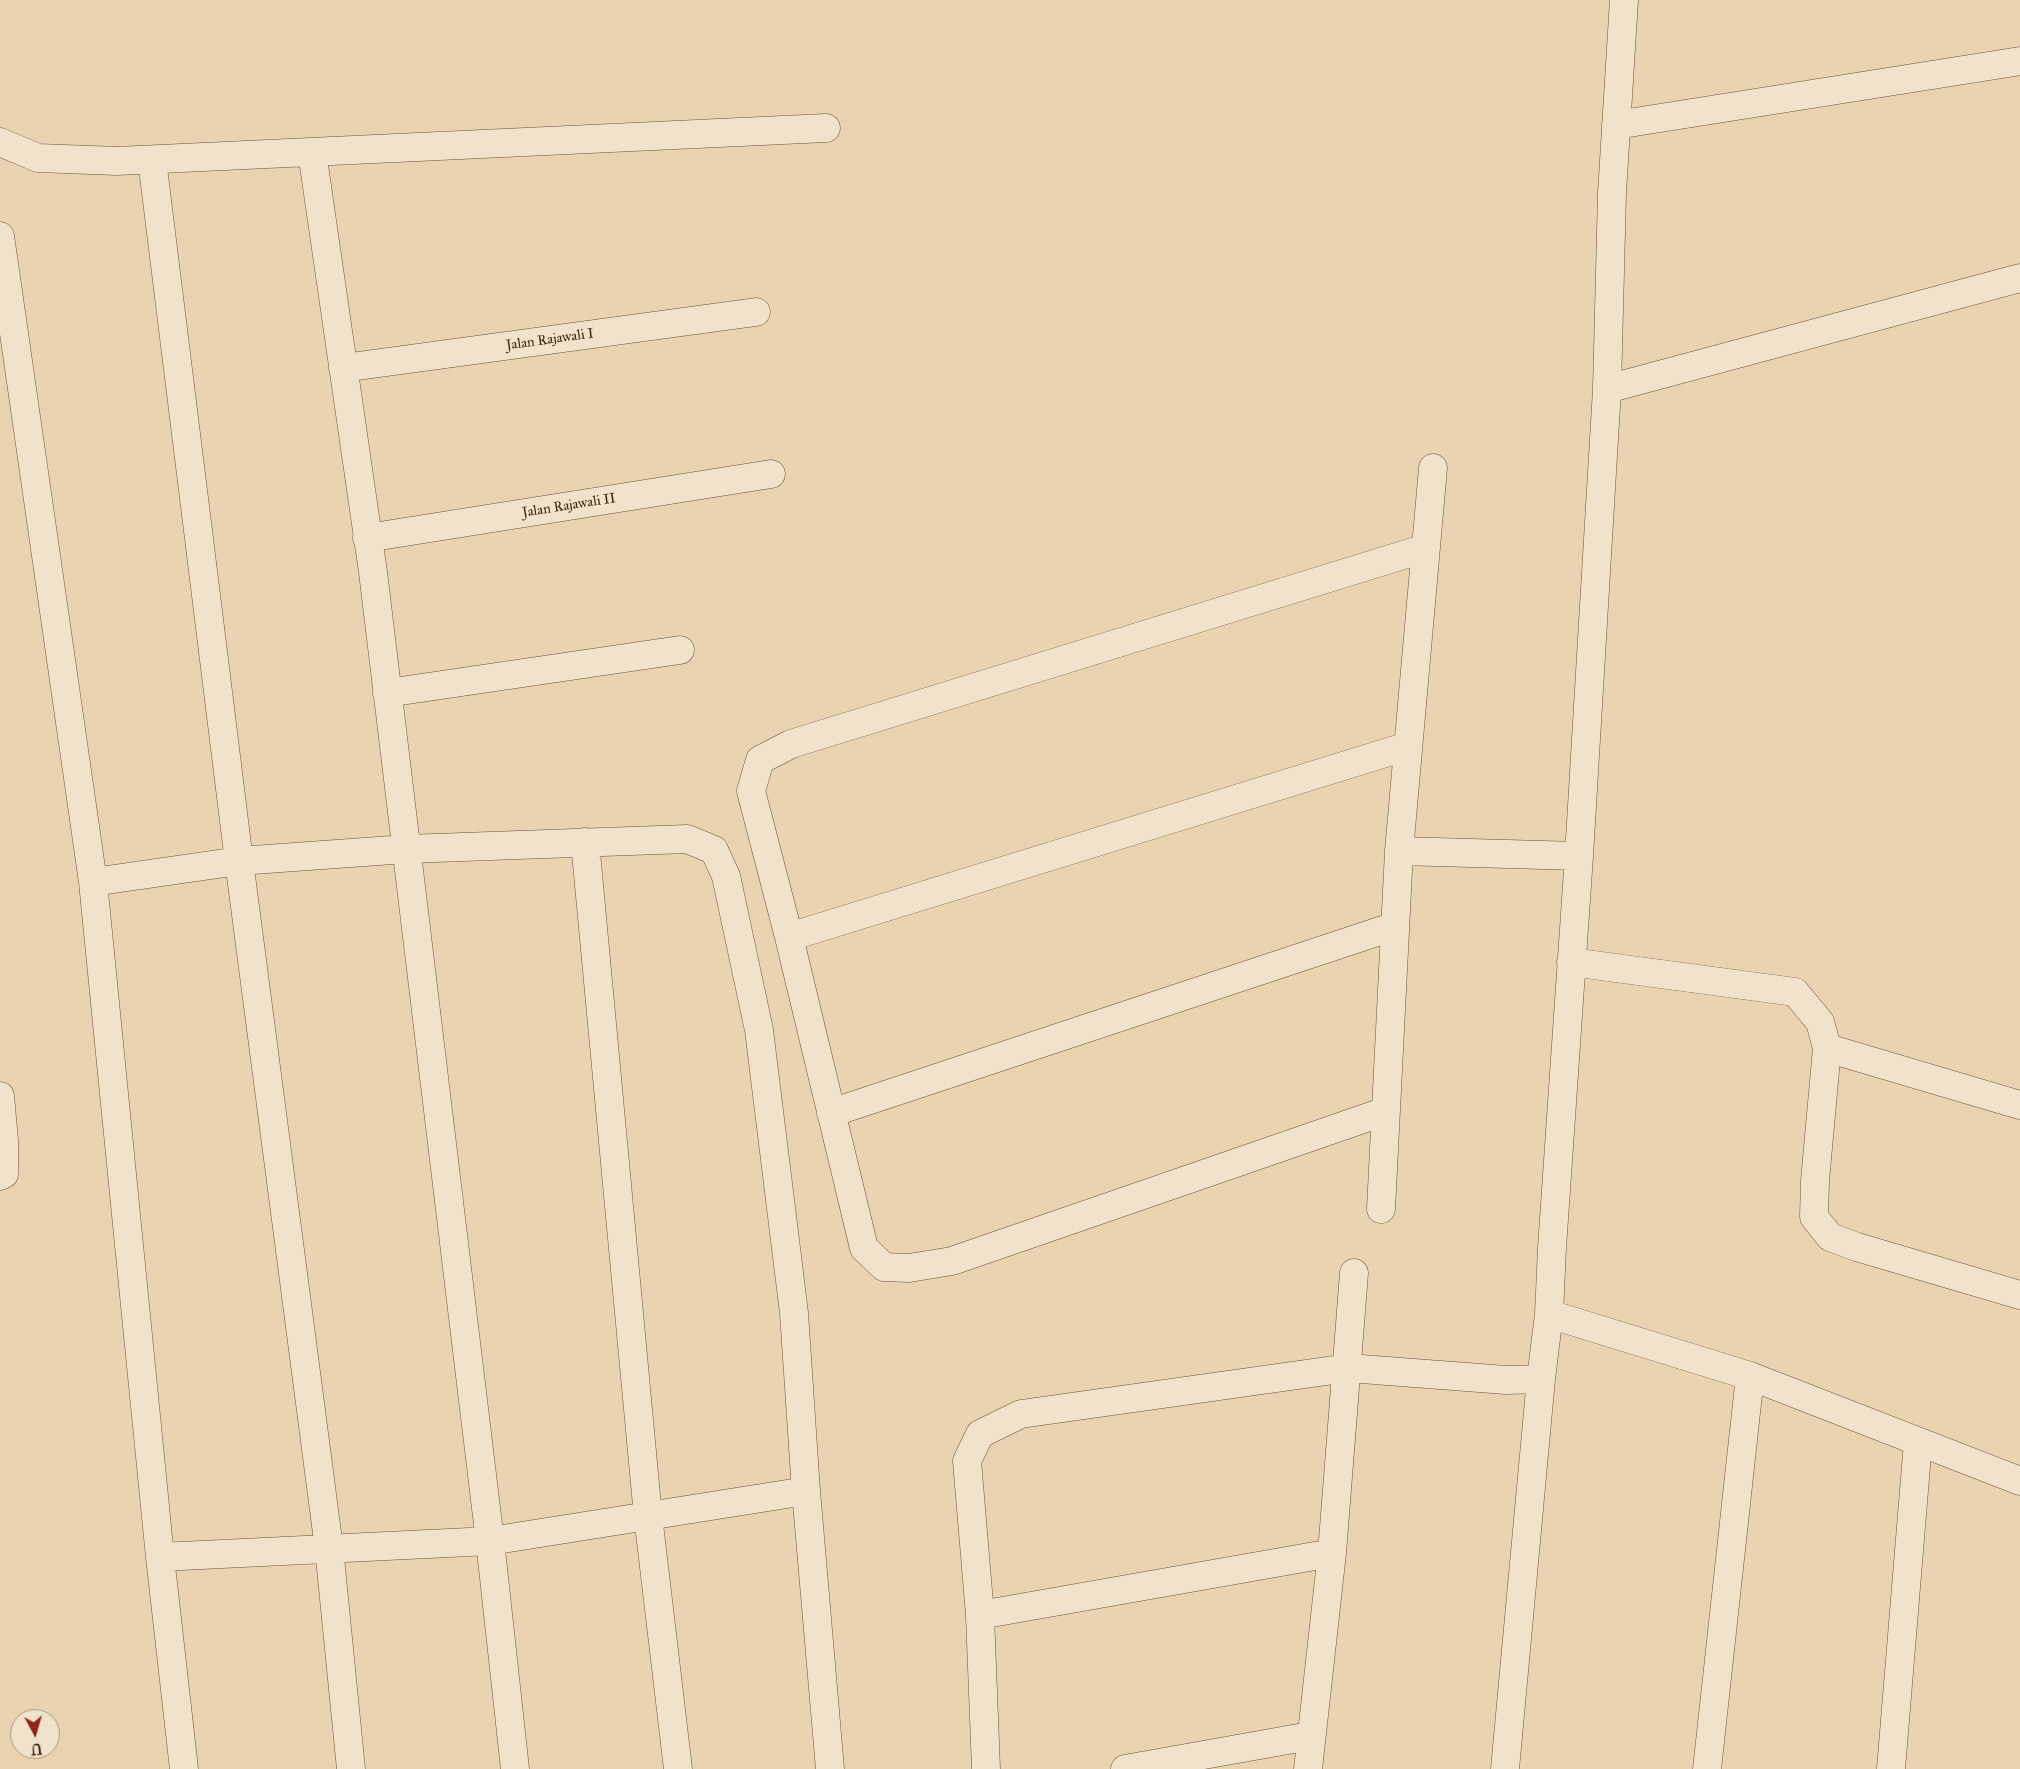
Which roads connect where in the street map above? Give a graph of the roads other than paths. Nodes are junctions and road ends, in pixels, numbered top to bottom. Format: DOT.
graph roads {
  1 [pos="1624,0"];
  2 [pos="2020,61"];
  3 [pos="1616,125"];
  4 [pos="826,128"];
  5 [pos="0,142"];
  6 [pos="312,152"];
  7 [pos="152,160"];
  8 [pos="0,236"];
  9 [pos="2020,278"];
  10 [pos="756,312"];
  11 [pos="344,368"];
  12 [pos="1607,389"];
  13 [pos="1433,468"];
  14 [pos="771,474"];
  15 [pos="368,538"];
  16 [pos="1426,548"];
  17 [pos="680,650"];
  18 [pos="387,693"];
  19 [pos="1408,746"];
  20 [pos="585,842"];
  21 [pos="406,849"];
  22 [pos="1399,851"];
  23 [pos="1579,856"];
  24 [pos="239,861"];
  25 [pos="93,882"];
  26 [pos="1395,926"];
  27 [pos="789,937"];
  28 [pos="1571,962"];
  29 [pos="1827,1048"];
  30 [pos="0,1096"];
  31 [pos="2020,1105"];
  32 [pos="1386,1111"];
  33 [pos="832,1113"];
  34 [pos="0,1176"];
  35 [pos="1381,1209"];
  36 [pos="1354,1273"];
  37 [pos="2020,1295"];
  38 [pos="1549,1314"];
  39 [pos="1348,1368"];
  40 [pos="1750,1376"];
  41 [pos="1541,1379"];
  42 [pos="1918,1442"];
  43 [pos="2020,1481"];
  44 [pos="806,1491"];
  45 [pos="648,1516"];
  46 [pos="490,1541"];
  47 [pos="329,1548"];
  48 [pos="1332,1553"];
  49 [pos="160,1557"];
  50 [pos="980,1615"];
  51 [pos="1310,1736"];
  52 [pos="184,1769"];
  53 [pos="351,1769"];
  54 [pos="515,1769"];
  55 [pos="678,1769"];
  56 [pos="830,1769"];
  57 [pos="986,1769"];
  58 [pos="1124,1769"];
  59 [pos="1308,1769"];
  60 [pos="1505,1769"];
  61 [pos="1707,1769"];
  62 [pos="1891,1769"];
  1 -- 3 [label="street"];
  2 -- 3 [label="street"];
  3 -- 12 [label="street"];
  4 -- 6 [label="street"];
  5 -- 7 [label="street"];
  6 -- 7 [label="street"];
  6 -- 11 [label="street"];
  7 -- 24 [label="street"];
  8 -- 25 [label="street"];
  9 -- 12 [label="street"];
  10 -- 11 [label="street, Jalan Rajawali I"];
  11 -- 15 [label="street"];
  12 -- 23 [label="street"];
  13 -- 16 [label="street"];
  14 -- 15 [label="street, Jalan Rajawali II"];
  15 -- 18 [label="street"];
  16 -- 19 [label="street"];
  16 -- 27 [label="street"];
  17 -- 18 [label="street"];
  18 -- 21 [label="street"];
  19 -- 22 [label="street"];
  19 -- 27 [label="street"];
  20 -- 21 [label="street"];
  20 -- 44 [label="street"];
  20 -- 45 [label="street"];
  21 -- 24 [label="street"];
  21 -- 46 [label="street"];
  22 -- 23 [label="street"];
  22 -- 26 [label="street"];
  23 -- 28 [label="street"];
  24 -- 25 [label="street"];
  24 -- 47 [label="street"];
  25 -- 49 [label="street"];
  26 -- 32 [label="street"];
  26 -- 33 [label="street"];
  27 -- 33 [label="street"];
  28 -- 29 [label="street"];
  28 -- 38 [label="street"];
  29 -- 31 [label="street"];
  29 -- 37 [label="street"];
  30 -- 34 [label="street"];
  32 -- 33 [label="street"];
  32 -- 35 [label="street"];
  36 -- 39 [label="street"];
  38 -- 40 [label="street"];
  38 -- 41 [label="street"];
  39 -- 41 [label="street"];
  39 -- 48 [label="street"];
  39 -- 50 [label="street"];
  40 -- 42 [label="street"];
  40 -- 61 [label="street"];
  41 -- 60 [label="street"];
  42 -- 43 [label="street"];
  42 -- 62 [label="street"];
  44 -- 45 [label="street"];
  44 -- 56 [label="street"];
  45 -- 46 [label="street"];
  45 -- 55 [label="street"];
  46 -- 47 [label="street"];
  46 -- 54 [label="street"];
  47 -- 49 [label="street"];
  47 -- 53 [label="street"];
  48 -- 50 [label="street"];
  48 -- 51 [label="street"];
  49 -- 52 [label="street"];
  50 -- 57 [label="street"];
  51 -- 58 [label="street"];
  51 -- 59 [label="street"];
}
